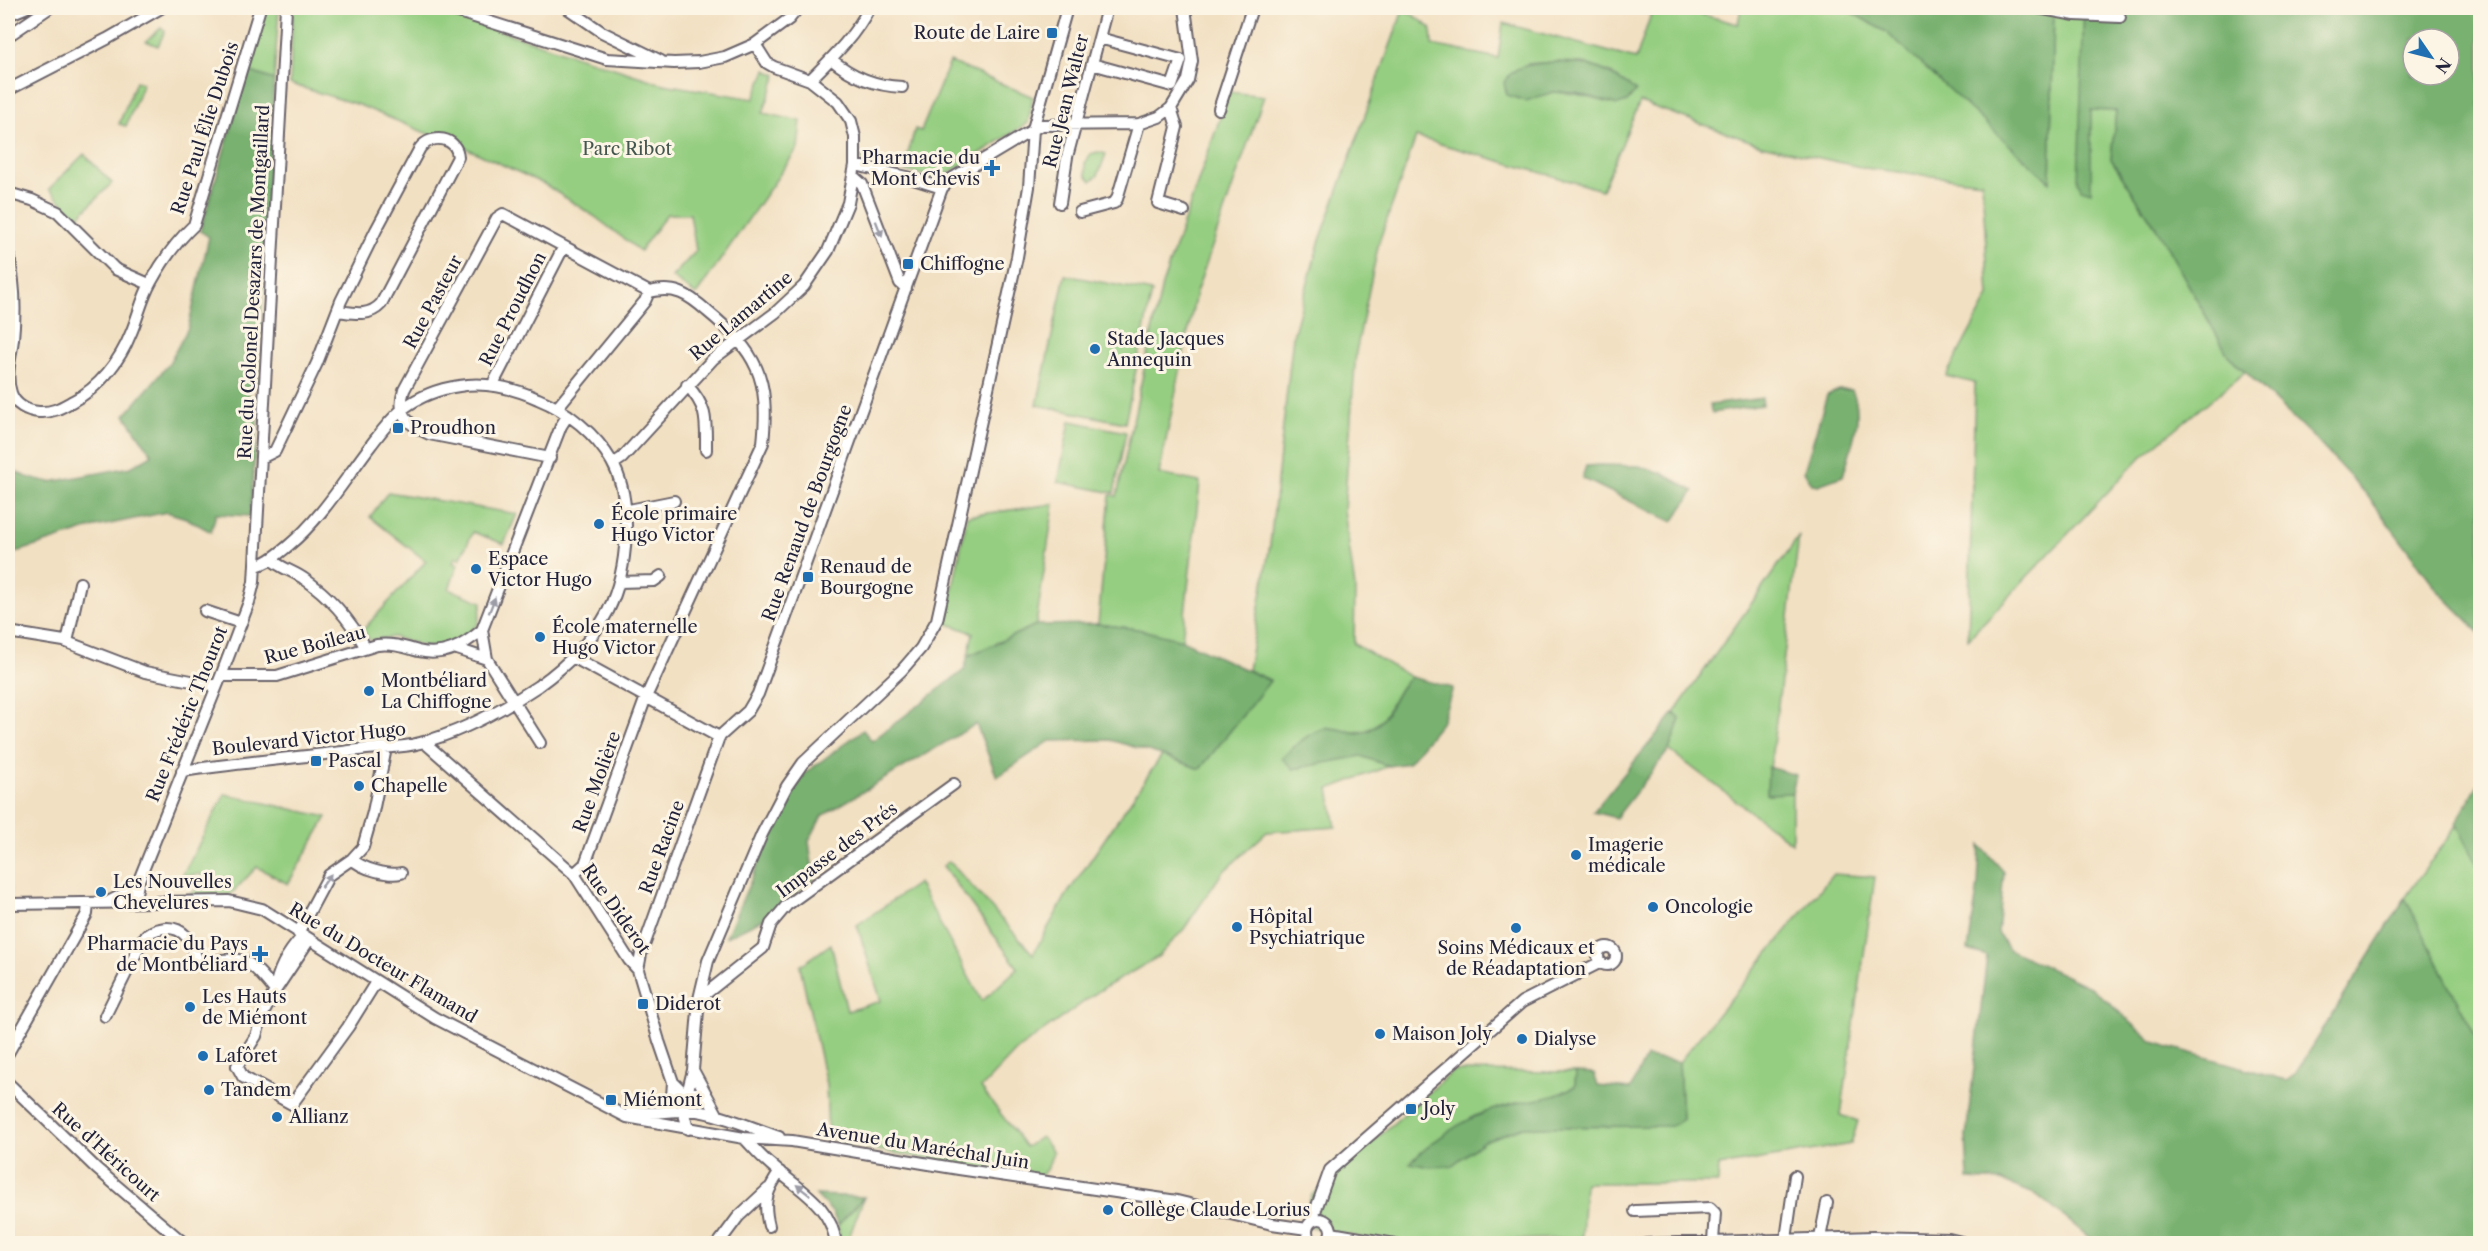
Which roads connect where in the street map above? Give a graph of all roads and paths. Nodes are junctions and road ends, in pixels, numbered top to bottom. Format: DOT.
graph roads {
  1 [pos="25,8"];
  2 [pos="49,8"];
  3 [pos="161,8"];
  4 [pos="260,8"];
  5 [pos="285,8"];
  6 [pos="446,8"];
  7 [pos="567,8"];
  8 [pos="798,8"];
  9 [pos="869,8"];
  10 [pos="1067,8"];
  11 [pos="1107,8"];
  12 [pos="1185,8"];
  13 [pos="1252,8"];
  14 [pos="2038,8"];
  15 [pos="8,15"];
  16 [pos="2120,17"];
  17 [pos="8,36"];
  18 [pos="1099,38"];
  19 [pos="754,44"];
  20 [pos="831,59"];
  21 [pos="662,61"];
  22 [pos="1092,64"];
  23 [pos="810,80"];
  24 [pos="902,87"];
  25 [pos="8,90"];
  26 [pos="1171,108"];
  27 [pos="1219,109"];
  28 [pos="1075,124"];
  29 [pos="1139,124"];
  30 [pos="1033,129"];
  31 [pos="855,165"];
  32 [pos="854,177"];
  33 [pos="942,188"];
  34 [pos="8,193"];
  35 [pos="1060,203"];
  36 [pos="1184,211"];
  37 [pos="1080,212"];
  38 [pos="563,248"];
  39 [pos="8,253"];
  40 [pos="149,284"];
  41 [pos="906,288"];
  42 [pos="649,292"];
  43 [pos="338,311"];
  44 [pos="740,340"];
  45 [pos="493,384"];
  46 [pos="687,385"];
  47 [pos="557,408"];
  48 [pos="401,411"];
  49 [pos="568,415"];
  50 [pos="706,450"];
  51 [pos="261,458"];
  52 [pos="550,458"];
  53 [pos="613,464"];
  54 [pos="674,501"];
  55 [pos="624,511"];
  56 [pos="271,559"];
  57 [pos="256,562"];
  58 [pos="661,576"];
  59 [pos="619,582"];
  60 [pos="80,583"];
  61 [pos="205,611"];
  62 [pos="241,623"];
  63 [pos="482,630"];
  64 [pos="8,632"];
  65 [pos="67,642"];
  66 [pos="366,648"];
  67 [pos="457,649"];
  68 [pos="573,657"];
  69 [pos="487,659"];
  70 [pos="219,681"];
  71 [pos="646,697"];
  72 [pos="514,701"];
  73 [pos="719,737"];
  74 [pos="424,742"];
  75 [pos="540,743"];
  76 [pos="386,747"];
  77 [pos="182,771"];
  78 [pos="954,784"];
  79 [pos="352,859"];
  80 [pos="401,873"];
  81 [pos="574,874"];
  82 [pos="139,880"];
  83 [pos="157,901"];
  84 [pos="134,902"];
  85 [pos="8,904"];
  86 [pos="88,904"];
  87 [pos="105,904"];
  88 [pos="303,936"];
  89 [pos="1601,962"];
  90 [pos="638,969"];
  91 [pos="376,982"];
  92 [pos="275,991"];
  93 [pos="699,999"];
  94 [pos="105,1016"];
  95 [pos="8,1053"];
  96 [pos="693,1070"];
  97 [pos="674,1082"];
  98 [pos="8,1083"];
  99 [pos="687,1091"];
  100 [pos="706,1095"];
  101 [pos="601,1105"];
  102 [pos="683,1110"];
  103 [pos="671,1111"];
  104 [pos="717,1116"];
  105 [pos="688,1129"];
  106 [pos="705,1131"];
  107 [pos="758,1135"];
  108 [pos="744,1138"];
  109 [pos="769,1164"];
  110 [pos="780,1172"];
  111 [pos="1795,1176"];
  112 [pos="768,1189"];
  113 [pos="1320,1197"];
  114 [pos="1827,1203"];
  115 [pos="1635,1211"];
  116 [pos="1310,1225"];
  117 [pos="769,1226"];
  118 [pos="1331,1229"];
  119 [pos="1786,1239"];
  120 [pos="1812,1240"];
  121 [pos="1900,1240"];
  122 [pos="1713,1242"];
  123 [pos="1773,1242"];
  124 [pos="185,1244"];
  125 [pos="718,1244"];
  126 [pos="836,1244"];
  127 [pos="1395,1244"];
  128 [pos="1646,1244"];
  129 [pos="1970,1244"];
  1 -- 15 [label="street"];
  2 -- 17 [label="street"];
  3 -- 25 [label="street"];
  4 -- 40 [label="street, Rue Paul Élie Dubois"];
  5 -- 51 [label="street, Rue du Colonel Desazars de Montgaillard"];
  6 -- 21 [label="street"];
  7 -- 21 [label="street"];
  8 -- 19 [label="street"];
  9 -- 20 [label="street"];
  10 -- 30 [label="street"];
  11 -- 18 [label="street, Rue Jean Walter"];
  12 -- 26 [label="street"];
  13 -- 27 [label="street"];
  14 -- 16 [label="street"];
  18 -- 22 [label="street, Rue Jean Walter"];
  18 -- 22 [label="street"];
  19 -- 21 [label="street"];
  19 -- 23 [label="street, Rue Lamartine"];
  20 -- 23 [label="street"];
  20 -- 24 [label="street"];
  22 -- 28 [label="street, Rue Jean Walter"];
  23 -- 31 [label="street, Rue Lamartine"];
  26 -- 29 [label="street"];
  26 -- 36 [label="street"];
  28 -- 29 [label="street"];
  28 -- 30 [label="street"];
  28 -- 35 [label="street, Rue Jean Walter"];
  29 -- 37 [label="street"];
  30 -- 33 [label="street"];
  30 -- 93 [label="street"];
  31 -- 32 [label="street, Rue Lamartine"];
  31 -- 33 [label="street"];
  32 -- 41 [label="street, one-way"];
  32 -- 44 [label="street, Rue Lamartine"];
  33 -- 41 [label="street, Rue Renaud de Bourgogne"];
  34 -- 40 [label="street"];
  38 -- 42 [label="street"];
  38 -- 45 [label="street, Rue Proudhon"];
  38 -- 48 [label="street, Rue Pasteur"];
  39 -- 40 [label="street, Rue Paul Élie Dubois"];
  41 -- 73 [label="street, Rue Renaud de Bourgogne"];
  42 -- 44 [label="street, Rue Molière"];
  42 -- 47 [label="street"];
  43 -- 43 [label="street"];
  43 -- 51 [label="street"];
  44 -- 46 [label="street, Rue Lamartine"];
  44 -- 71 [label="street, Rue Molière"];
  45 -- 47 [label="street, Boulevard Victor Hugo"];
  45 -- 48 [label="street, Boulevard Victor Hugo"];
  46 -- 50 [label="street, Rue Lamartine"];
  46 -- 53 [label="street, Rue Lamartine"];
  47 -- 49 [label="street, Boulevard Victor Hugo"];
  48 -- 52 [label="street"];
  48 -- 56 [label="street, Boulevard Victor Hugo"];
  49 -- 52 [label="street"];
  49 -- 53 [label="street, Boulevard Victor Hugo"];
  51 -- 57 [label="street, Rue du Colonel Desazars de Montgaillard"];
  63 -- 52 [label="street, one-way"];
  53 -- 55 [label="street, Boulevard Victor Hugo"];
  54 -- 55 [label="street"];
  55 -- 59 [label="street, Boulevard Victor Hugo"];
  56 -- 57 [label="street, Boulevard Victor Hugo"];
  56 -- 66 [label="street"];
  57 -- 62 [label="street, Rue Frédéric Thourot"];
  58 -- 59 [label="street"];
  59 -- 68 [label="street, Boulevard Victor Hugo"];
  60 -- 65 [label="street"];
  61 -- 62 [label="street"];
  62 -- 70 [label="street, Rue Frédéric Thourot"];
  63 -- 67 [label="street"];
  63 -- 69 [label="street"];
  64 -- 65 [label="street, Rue Boileau"];
  65 -- 70 [label="street, Rue Boileau"];
  66 -- 67 [label="street, Rue Boileau"];
  66 -- 70 [label="street, Rue Boileau"];
  67 -- 69 [label="street"];
  68 -- 71 [label="street"];
  68 -- 72 [label="street, Boulevard Victor Hugo"];
  69 -- 72 [label="street"];
  70 -- 77 [label="street, Rue Frédéric Thourot"];
  71 -- 73 [label="street"];
  71 -- 81 [label="street, Rue Molière"];
  72 -- 74 [label="street, Boulevard Victor Hugo"];
  72 -- 75 [label="street"];
  73 -- 90 [label="street, Rue Racine"];
  74 -- 76 [label="street, Boulevard Victor Hugo"];
  74 -- 81 [label="street, Rue Diderot"];
  76 -- 77 [label="street, Boulevard Victor Hugo"];
  76 -- 79 [label="street"];
  77 -- 82 [label="street, Rue Frédéric Thourot"];
  78 -- 93 [label="street, Impasse des Prés"];
  79 -- 80 [label="street"];
  88 -- 79 [label="street, one-way"];
  81 -- 90 [label="street, Rue Diderot"];
  82 -- 83 [label="street"];
  82 -- 84 [label="street, Rue Frédéric Thourot"];
  82 -- 87 [label="street"];
  83 -- 84 [label="street, Rue du Docteur Flamand"];
  83 -- 88 [label="street, Rue du Docteur Flamand"];
  84 -- 87 [label="street, Rue du Docteur Flamand"];
  85 -- 86 [label="street, Rue du Docteur Flamand"];
  86 -- 87 [label="street, Rue du Docteur Flamand"];
  86 -- 95 [label="street"];
  88 -- 91 [label="street, Rue du Docteur Flamand"];
  88 -- 92 [label="street"];
  89 -- 113 [label="street"];
  90 -- 97 [label="street, Rue Diderot"];
  91 -- 92 [label="street"];
  91 -- 101 [label="street, Rue du Docteur Flamand"];
  92 -- 94 [label="street"];
  93 -- 96 [label="street"];
  96 -- 99 [label="street"];
  96 -- 100 [label="street"];
  97 -- 99 [label="street"];
  97 -- 103 [label="street, Rue Diderot"];
  98 -- 124 [label="street, Rue d'Héricourt"];
  99 -- 100 [label="street"];
  99 -- 102 [label="street"];
  100 -- 104 [label="street"];
  101 -- 103 [label="street, Avenue du Maréchal Juin"];
  101 -- 105 [label="street, Avenue du Maréchal Juin"];
  102 -- 103 [label="street, Avenue du Maréchal Juin"];
  102 -- 104 [label="street, Avenue du Maréchal Juin"];
  102 -- 105 [label="street"];
  104 -- 106 [label="street"];
  104 -- 107 [label="street, Avenue du Maréchal Juin"];
  105 -- 106 [label="street, Avenue du Maréchal Juin"];
  106 -- 108 [label="street, Avenue du Maréchal Juin"];
  107 -- 108 [label="street, Avenue du Maréchal Juin"];
  107 -- 109 [label="street"];
  107 -- 116 [label="street, Avenue du Maréchal Juin"];
  108 -- 109 [label="street"];
  109 -- 110 [label="street"];
  110 -- 112 [label="street"];
  126 -- 110 [label="street, one-way"];
  111 -- 119 [label="street"];
  112 -- 117 [label="street"];
  112 -- 125 [label="street"];
  113 -- 116 [label="street"];
  113 -- 118 [label="street"];
  114 -- 120 [label="street"];
  115 -- 122 [label="street"];
  116 -- 118 [label="street"];
  116 -- 118 [label="street"];
  118 -- 127 [label="street"];
  119 -- 120 [label="street"];
  119 -- 123 [label="street"];
  120 -- 121 [label="street"];
  121 -- 129 [label="street"];
  122 -- 123 [label="street"];
  122 -- 128 [label="street"];
}
